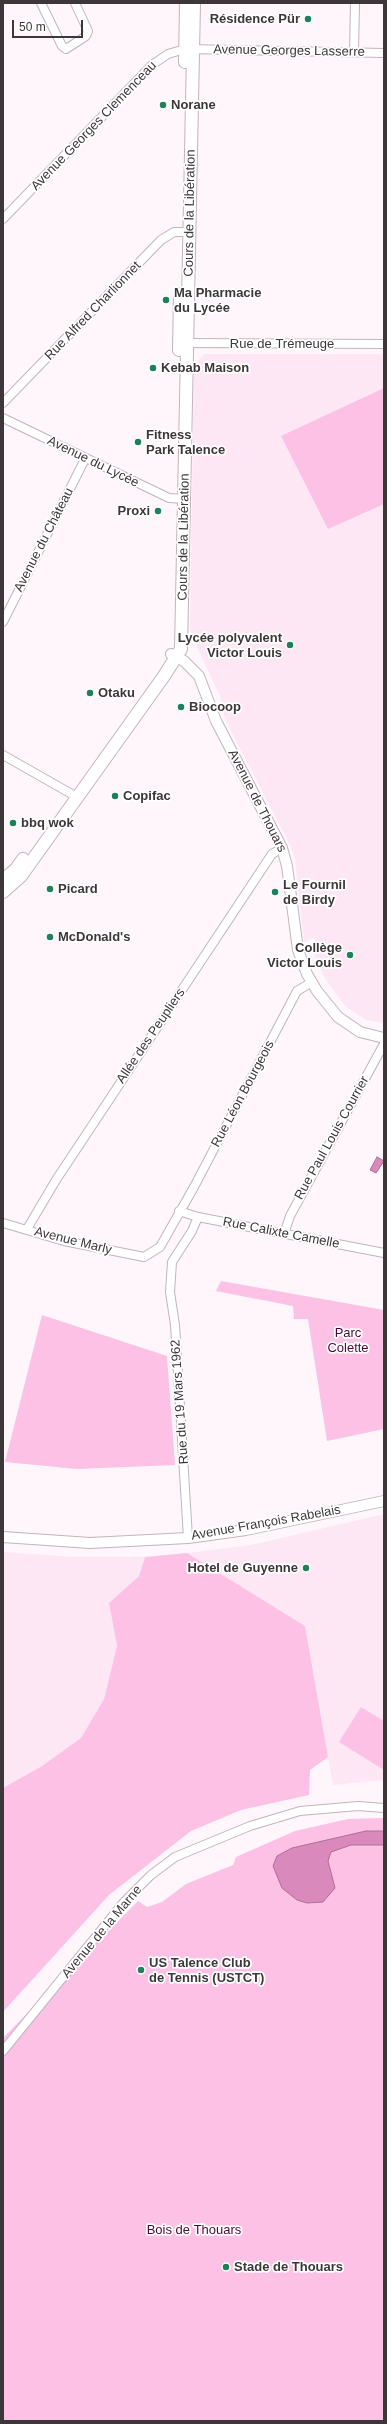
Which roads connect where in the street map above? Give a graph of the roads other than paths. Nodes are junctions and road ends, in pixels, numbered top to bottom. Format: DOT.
graph roads {
  1 [pos="41,3"];
  2 [pos="75,3"];
  3 [pos="186,3"];
  4 [pos="194,3"];
  5 [pos="355,3"];
  6 [pos="189,49"];
  7 [pos="354,52"];
  8 [pos="384,53"];
  9 [pos="3,219"];
  10 [pos="186,232"];
  11 [pos="184,343"];
  12 [pos="384,344"];
  13 [pos="3,403"];
  14 [pos="3,418"];
  15 [pos="85,458"];
  16 [pos="181,500"];
  17 [pos="3,622"];
  18 [pos="174,656"];
  19 [pos="3,755"];
  20 [pos="74,795"];
  21 [pos="282,848"];
  22 [pos="3,880"];
  23 [pos="3,892"];
  24 [pos="312,982"];
  25 [pos="384,1038"];
  26 [pos="384,1044"];
  27 [pos="179,1211"];
  28 [pos="198,1217"];
  29 [pos="3,1223"];
  30 [pos="27,1229"];
  31 [pos="284,1234"];
  32 [pos="384,1253"];
  33 [pos="144,1257"];
  34 [pos="384,1501"];
  35 [pos="3,1537"];
  36 [pos="188,1538"];
  37 [pos="384,1808"];
  38 [pos="3,2051"];
  1 -- 2 [label="street"];
  3 -- 6 [label="main road, Cours de la Libération"];
  4 -- 6 [label="main road, Cours de la Libération"];
  5 -- 7 [label="street"];
  6 -- 7 [label="street, Avenue Georges Lasserre"];
  6 -- 9 [label="street, Avenue Georges Clemenceau"];
  6 -- 10 [label="main road, Cours de la Libération"];
  7 -- 8 [label="street, Avenue Georges Lasserre"];
  10 -- 11 [label="main road, Cours de la Libération"];
  10 -- 13 [label="street, Rue Alfred Charlionnet"];
  11 -- 12 [label="street, Rue de Trémeuge"];
  11 -- 16 [label="main road, Cours de la Libération"];
  14 -- 15 [label="street, Avenue du Lycée"];
  15 -- 16 [label="street, Avenue du Lycée"];
  15 -- 17 [label="street, Avenue du Château"];
  16 -- 18 [label="main road, Cours de la Libération"];
  18 -- 20 [label="main road, Cours de la Libération"];
  18 -- 21 [label="street, Avenue de Thouars"];
  19 -- 20 [label="street"];
  20 -- 22 [label="main road, Cours de la Libération"];
  20 -- 23 [label="main road, Cours de la Libération"];
  21 -- 24 [label="street, Avenue de Thouars"];
  21 -- 30 [label="street, Allée des Peupliers"];
  24 -- 25 [label="street, Avenue de Thouars"];
  24 -- 27 [label="street, Rue Léon Bourgeois"];
  26 -- 31 [label="street, Rue Paul Louis Courrier"];
  27 -- 28 [label="street, Rue Calixte Camelle"];
  27 -- 33 [label="street, Rue Léon Bourgeois"];
  28 -- 31 [label="street, Rue Calixte Camelle"];
  28 -- 36 [label="street, Rue du 19 Mars 1962"];
  29 -- 30 [label="street, Avenue Marly"];
  30 -- 33 [label="street, Avenue Marly"];
  31 -- 32 [label="street, Rue Calixte Camelle"];
  34 -- 36 [label="street, Avenue François Rabelais"];
  35 -- 36 [label="street, Avenue François Rabelais"];
  37 -- 38 [label="street, Avenue de la Marne"];
}
